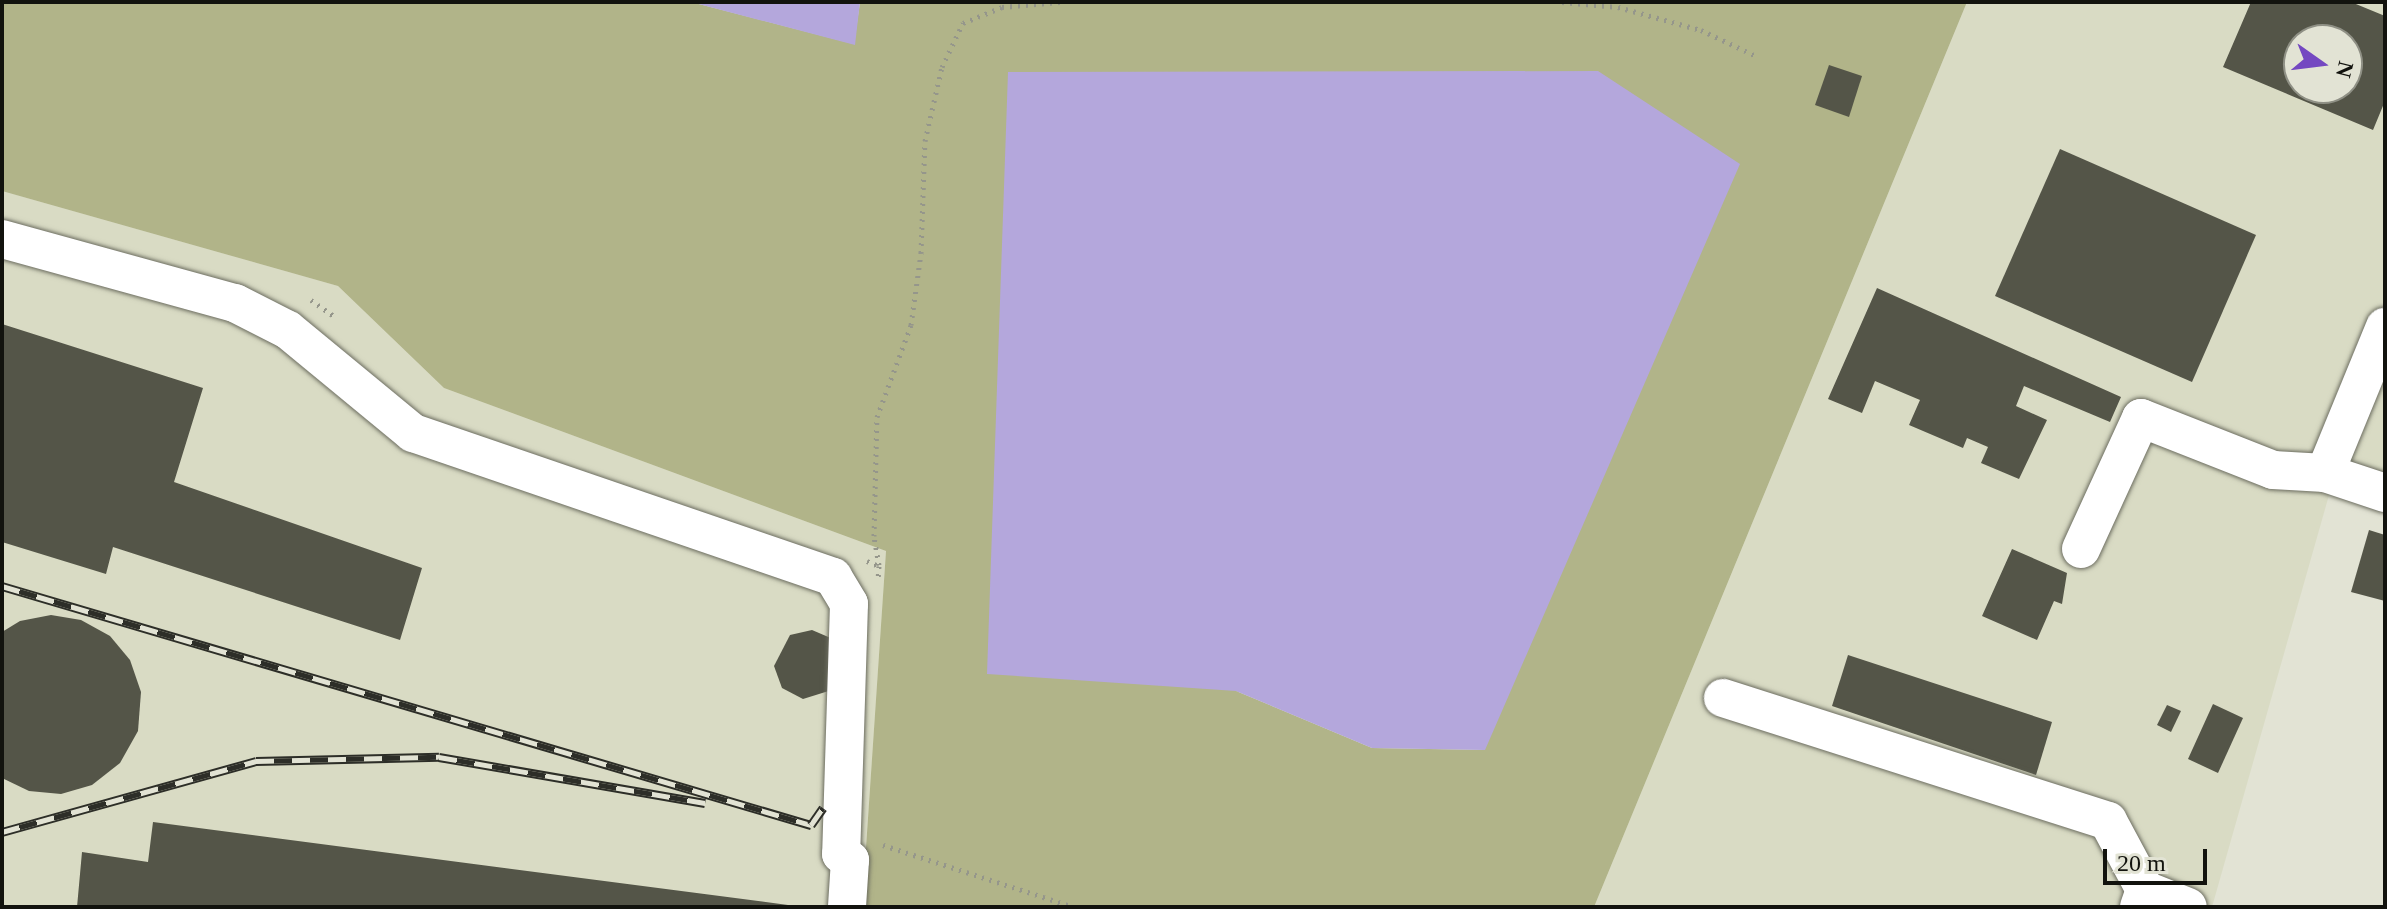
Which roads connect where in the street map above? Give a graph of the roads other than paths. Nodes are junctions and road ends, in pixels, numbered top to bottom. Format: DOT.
graph roads {
  1 [pos="2,239"];
  2 [pos="2385,327"];
  3 [pos="2325,473"];
  4 [pos="2385,493"];
  5 [pos="2081,549"];
  6 [pos="1723,698"];
  7 [pos="2142,898"];
  8 [pos="847,907"];
  9 [pos="2188,907"];
  1 -- 8 [label="street"];
  2 -- 3 [label="street"];
  3 -- 4 [label="street"];
  3 -- 5 [label="street"];
  6 -- 7 [label="street"];
  7 -- 9 [label="street"];
}
